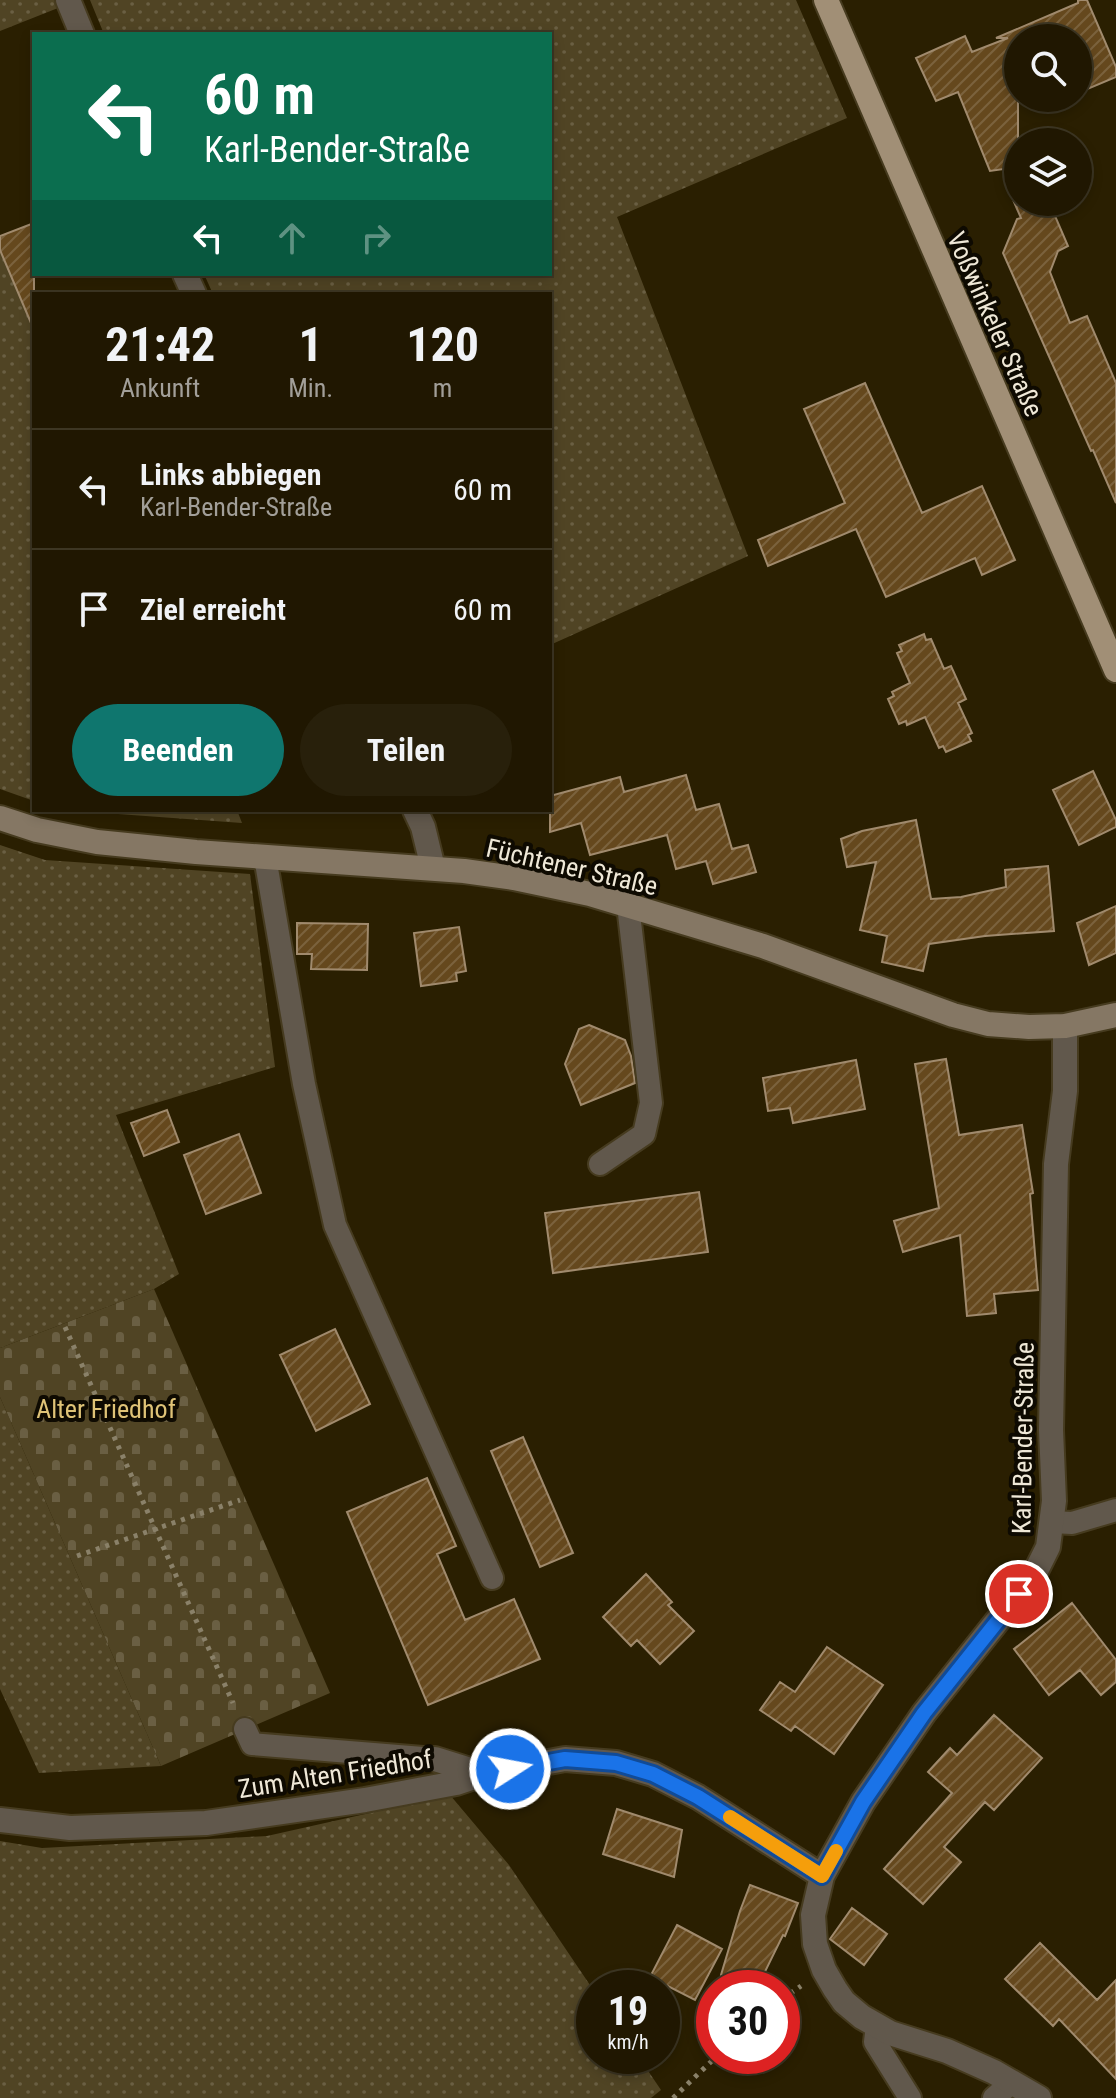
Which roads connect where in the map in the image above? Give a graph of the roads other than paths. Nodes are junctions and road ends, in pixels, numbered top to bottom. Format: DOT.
graph roads {
  1 [pos="68,0"];
  2 [pos="826,0"];
  3 [pos="81,32"];
  4 [pos="1116,670"];
  5 [pos="416,812"];
  6 [pos="0,818"];
  7 [pos="265,857"];
  8 [pos="433,868"];
  9 [pos="628,905"];
  10 [pos="1116,1015"];
  11 [pos="1065,1026"];
  12 [pos="600,1164"];
  13 [pos="1116,1510"];
  14 [pos="1052,1522"];
  15 [pos="492,1578"];
  16 [pos="245,1729"];
  17 [pos="435,1759"];
  18 [pos="483,1774"];
  19 [pos="0,1820"];
  20 [pos="822,1876"];
  21 [pos="877,2025"];
  22 [pos="1003,2090"];
  23 [pos="910,2098"];
  24 [pos="1039,2098"];
  1 -- 3 [label="street"];
  2 -- 4 [label="main road, Voßwinkeler Straße"];
  5 -- 8 [label="street"];
  6 -- 7 [label="street, Füchtener Straße"];
  7 -- 8 [label="street, Füchtener Straße"];
  7 -- 15 [label="lane"];
  8 -- 9 [label="street, Füchtener Straße"];
  9 -- 11 [label="street, Füchtener Straße"];
  9 -- 12 [label="lane"];
  10 -- 11 [label="street, Füchtener Straße"];
  11 -- 14 [label="street, Karl-Bender-Straße"];
  13 -- 14 [label="lane"];
  14 -- 20 [label="street, Karl-Bender-Straße"];
  16 -- 17 [label="lane"];
  17 -- 18 [label="street"];
  18 -- 19 [label="street, Zum Alten Friedhof"];
  18 -- 20 [label="street, Zum Alten Friedhof"];
  20 -- 21 [label="street"];
  21 -- 22 [label="street"];
  21 -- 23 [label="lane"];
  22 -- 24 [label="street"];
}
